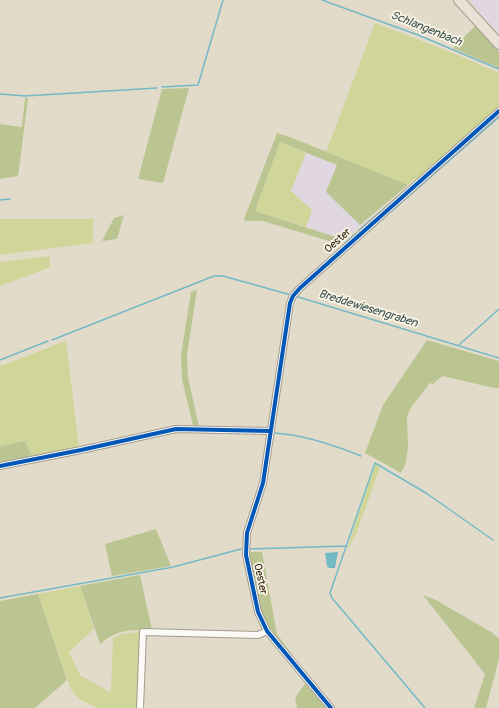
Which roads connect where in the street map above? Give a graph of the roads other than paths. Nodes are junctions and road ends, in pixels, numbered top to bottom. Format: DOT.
graph roads {
  1 [pos="459,0"];
  2 [pos="499,44"];
  3 [pos="499,111"];
  4 [pos="270,431"];
  5 [pos="0,466"];
  6 [pos="267,631"];
  7 [pos="140,708"];
  8 [pos="331,708"];
  1 -- 2 [label="main road"];
  3 -- 4 [label="street, Oester"];
  4 -- 5 [label="street"];
  4 -- 6 [label="street, Oester"];
  6 -- 7 [label="street"];
  6 -- 8 [label="street, Oester"];
}
